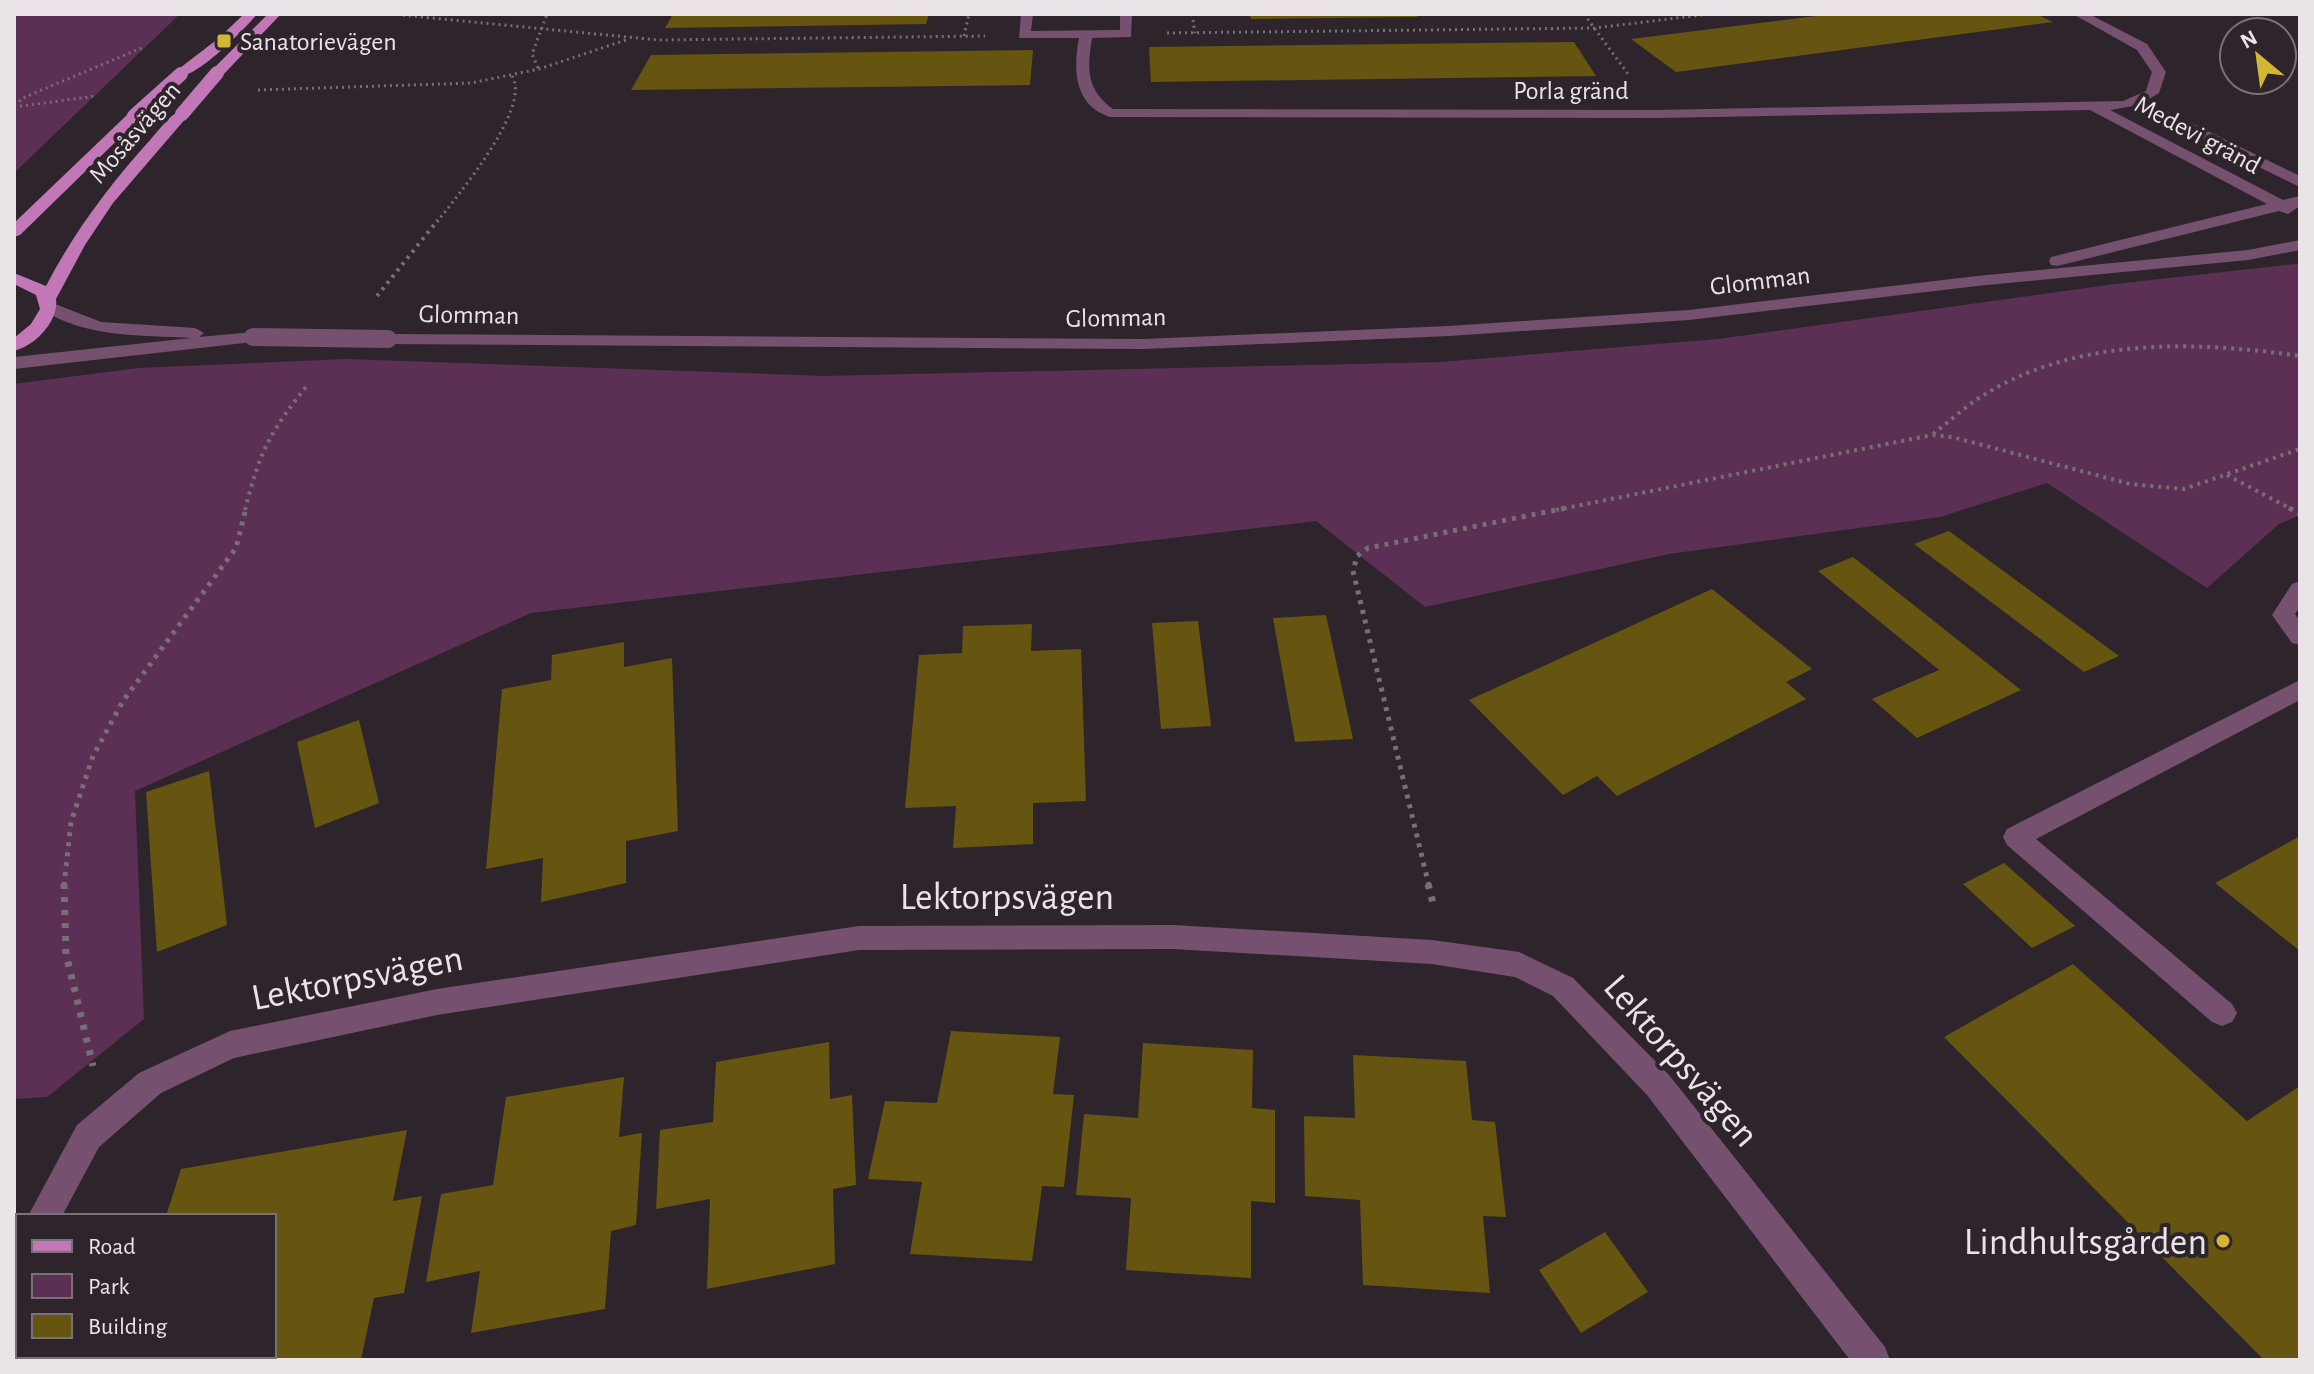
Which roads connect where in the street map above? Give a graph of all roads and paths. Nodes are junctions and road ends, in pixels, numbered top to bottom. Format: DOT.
graph roads {
  1 [pos="251,14"];
  2 [pos="275,14"];
  3 [pos="391,14"];
  4 [pos="547,14"];
  5 [pos="969,14"];
  6 [pos="1027,14"];
  7 [pos="1126,14"];
  8 [pos="1192,14"];
  9 [pos="1584,14"];
  10 [pos="1710,14"];
  11 [pos="2079,14"];
  12 [pos="540,28"];
  13 [pos="1595,28"];
  14 [pos="1195,33"];
  15 [pos="1126,34"];
  16 [pos="1024,35"];
  17 [pos="1086,35"];
  18 [pos="964,36"];
  19 [pos="630,38"];
  20 [pos="145,47"];
  21 [pos="539,69"];
  22 [pos="512,76"];
  23 [pos="256,90"];
  24 [pos="105,95"];
  25 [pos="2130,103"];
  26 [pos="14,106"];
  27 [pos="2092,106"];
  28 [pos="1657,114"];
  29 [pos="2300,182"];
  30 [pos="2300,201"];
  31 [pos="2281,205"];
  32 [pos="2300,215"];
  33 [pos="14,232"];
  34 [pos="2300,245"];
  35 [pos="14,278"];
  36 [pos="1977,281"];
  37 [pos="49,302"];
  38 [pos="372,302"];
  39 [pos="253,337"];
  40 [pos="14,346"];
  41 [pos="2300,356"];
  42 [pos="14,363"];
  43 [pos="314,377"];
  44 [pos="1932,435"];
  45 [pos="2300,449"];
  46 [pos="2226,475"];
  47 [pos="2300,514"];
  48 [pos="2300,589"];
  49 [pos="2300,637"];
  50 [pos="2300,689"];
  51 [pos="1432,952"];
  52 [pos="2222,1013"];
  53 [pos="121,1107"];
  54 [pos="45,1214"];
  55 [pos="1872,1360"];
  1 -- 33 [label="main road, Mosåsvägen, bridge"];
  2 -- 37 [label="main road, Mosåsvägen, bridge"];
  3 -- 12 [label="path"];
  4 -- 12 [label="path"];
  5 -- 18 [label="path"];
  6 -- 16 [label="street"];
  7 -- 15 [label="street"];
  8 -- 14 [label="path"];
  9 -- 13 [label="path"];
  10 -- 13 [label="path"];
  11 -- 25 [label="street, Medevi gränd"];
  12 -- 19 [label="path"];
  12 -- 21 [label="path"];
  13 -- 14 [label="path"];
  13 -- 28 [label="path"];
  14 -- 15 [label="path"];
  15 -- 17 [label="street"];
  16 -- 17 [label="street"];
  16 -- 18 [label="path"];
  17 -- 28 [label="street, Porla gränd"];
  18 -- 19 [label="path"];
  19 -- 21 [label="path"];
  20 -- 26 [label="path"];
  21 -- 22 [label="path"];
  22 -- 23 [label="path"];
  22 -- 38 [label="path"];
  24 -- 26 [label="path"];
  25 -- 27 [label="street, Porla gränd"];
  25 -- 29 [label="street, Medevi gränd"];
  27 -- 28 [label="street, Porla gränd"];
  27 -- 31 [label="street, Medevi gränd"];
  30 -- 31 [label="street, Glomman"];
  31 -- 32 [label="street, Medevi gränd"];
  31 -- 36 [label="street, Glomman"];
  34 -- 36 [label="street, Glomman"];
  35 -- 37 [label="main road"];
  36 -- 39 [label="street, Glomman, bridge"];
  37 -- 39 [label="street, Glomman"];
  37 -- 40 [label="main road, Mosåsvägen"];
  39 -- 42 [label="street, Glomman"];
  41 -- 44 [label="path"];
  43 -- 53 [label="path"];
  44 -- 46 [label="path"];
  44 -- 51 [label="path"];
  45 -- 46 [label="path"];
  46 -- 47 [label="path"];
  48 -- 49 [label="street"];
  50 -- 52 [label="street"];
  51 -- 53 [label="street, Lektorpsvägen"];
  51 -- 55 [label="street, Lektorpsvägen"];
  53 -- 54 [label="street, Lektorpsvägen"];
}
